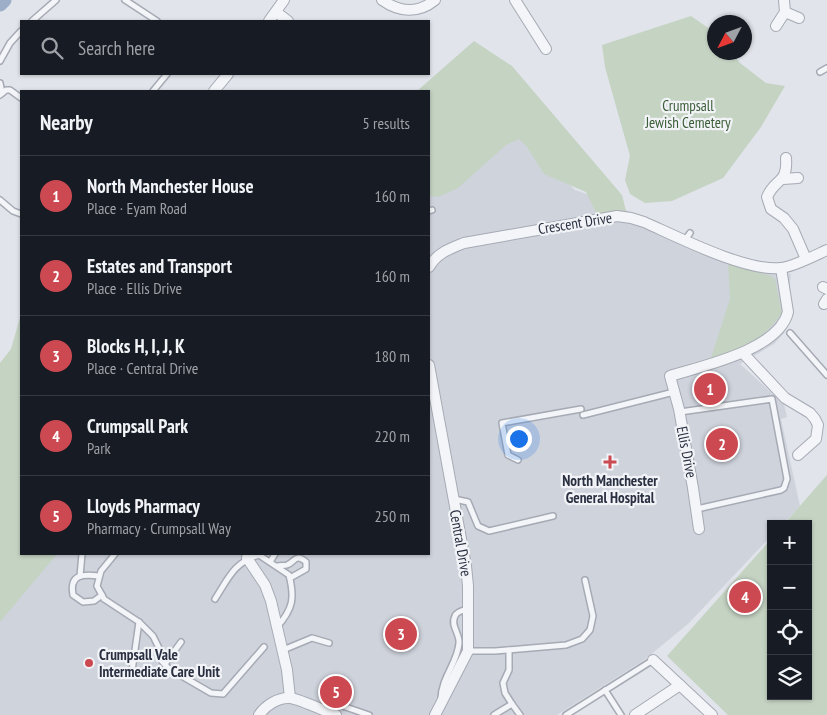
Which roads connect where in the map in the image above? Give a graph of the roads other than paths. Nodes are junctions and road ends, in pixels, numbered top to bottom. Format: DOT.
graph roads {
  1 [pos="56,0"];
  2 [pos="125,0"];
  3 [pos="284,0"];
  4 [pos="382,0"];
  5 [pos="435,0"];
  6 [pos="515,0"];
  7 [pos="784,0"];
  8 [pos="276,12"];
  9 [pos="785,12"];
  10 [pos="798,18"];
  11 [pos="33,20"];
  12 [pos="155,20"];
  13 [pos="270,20"];
  14 [pos="287,20"];
  15 [pos="776,26"];
  16 [pos="20,32"];
  17 [pos="546,50"];
  18 [pos="0,61"];
  19 [pos="827,68"];
  20 [pos="820,72"];
  21 [pos="166,75"];
  22 [pos="227,75"];
  23 [pos="0,83"];
  24 [pos="155,90"];
  25 [pos="215,90"];
  26 [pos="1,94"];
  27 [pos="20,97"];
  28 [pos="786,158"];
  29 [pos="798,178"];
  30 [pos="782,179"];
  31 [pos="0,200"];
  32 [pos="20,214"];
  33 [pos="827,250"];
  34 [pos="806,259"];
  35 [pos="430,265"];
  36 [pos="782,268"];
  37 [pos="790,334"];
  38 [pos="743,354"];
  39 [pos="430,370"];
  40 [pos="827,375"];
  41 [pos="675,392"];
  42 [pos="679,412"];
  43 [pos="822,427"];
  44 [pos="798,455"];
  45 [pos="518,460"];
  46 [pos="454,499"];
  47 [pos="697,509"];
  48 [pos="553,516"];
  49 [pos="699,530"];
  50 [pos="82,555"];
  51 [pos="114,555"];
  52 [pos="246,555"];
  53 [pos="274,555"];
  54 [pos="270,562"];
  55 [pos="277,566"];
  56 [pos="80,576"];
  57 [pos="99,576"];
  58 [pos="290,578"];
  59 [pos="585,580"];
  60 [pos="102,595"];
  61 [pos="215,599"];
  62 [pos="468,609"];
  63 [pos="139,622"];
  64 [pos="277,627"];
  65 [pos="181,642"];
  66 [pos="329,643"];
  67 [pos="264,647"];
  68 [pos="282,650"];
  69 [pos="509,650"];
  70 [pos="468,651"];
  71 [pos="653,660"];
  72 [pos="165,664"];
  73 [pos="132,671"];
  74 [pos="680,685"];
  75 [pos="605,690"];
  76 [pos="290,698"];
  77 [pos="441,704"];
  78 [pos="512,704"];
  79 [pos="321,712"];
  80 [pos="259,715"];
  81 [pos="336,715"];
  82 [pos="369,715"];
  83 [pos="435,715"];
  84 [pos="494,715"];
  85 [pos="520,715"];
  86 [pos="566,715"];
  87 [pos="621,715"];
  88 [pos="635,715"];
  89 [pos="712,715"];
  1 -- 11 [label="lane"];
  2 -- 12 [label="lane"];
  3 -- 8 [label="street"];
  4 -- 5 [label="street"];
  6 -- 17 [label="street"];
  7 -- 9 [label="street"];
  8 -- 13 [label="street"];
  8 -- 14 [label="street"];
  9 -- 10 [label="street"];
  9 -- 15 [label="street"];
  16 -- 18 [label="lane"];
  19 -- 20 [label="lane"];
  21 -- 24 [label="lane"];
  22 -- 25 [label="street"];
  23 -- 26 [label="lane"];
  26 -- 27 [label="lane"];
  28 -- 30 [label="street"];
  29 -- 30 [label="street"];
  30 -- 34 [label="street"];
  31 -- 32 [label="lane"];
  33 -- 34 [label="street"];
  34 -- 36 [label="street"];
  35 -- 36 [label="street, Crescent Drive"];
  36 -- 38 [label="street"];
  37 -- 40 [label="lane"];
  38 -- 41 [label="street, Ellis Drive"];
  38 -- 43 [label="street"];
  39 -- 46 [label="street, Central Drive"];
  41 -- 42 [label="street, Ellis Drive"];
  41 -- 45 [label="lane"];
  42 -- 47 [label="street, Ellis Drive"];
  42 -- 47 [label="lane"];
  43 -- 44 [label="street"];
  46 -- 48 [label="lane"];
  46 -- 62 [label="street, Central Drive"];
  47 -- 49 [label="street, Ellis Drive"];
  50 -- 56 [label="lane"];
  51 -- 57 [label="lane"];
  52 -- 54 [label="lane"];
  52 -- 61 [label="lane"];
  52 -- 64 [label="street"];
  53 -- 54 [label="lane"];
  54 -- 55 [label="lane"];
  55 -- 58 [label="lane"];
  55 -- 58 [label="lane"];
  56 -- 57 [label="lane"];
  56 -- 60 [label="lane"];
  57 -- 60 [label="lane"];
  58 -- 64 [label="lane"];
  59 -- 69 [label="lane"];
  60 -- 63 [label="lane"];
  62 -- 70 [label="street, Central Drive"];
  62 -- 77 [label="lane"];
  63 -- 72 [label="lane"];
  63 -- 73 [label="lane"];
  64 -- 68 [label="street"];
  65 -- 72 [label="lane"];
  66 -- 68 [label="lane"];
  67 -- 72 [label="lane"];
  68 -- 76 [label="street"];
  69 -- 70 [label="lane"];
  69 -- 78 [label="lane"];
  70 -- 77 [label="street, Central Drive"];
  71 -- 74 [label="street"];
  71 -- 75 [label="lane"];
  74 -- 88 [label="street"];
  74 -- 89 [label="street"];
  75 -- 86 [label="lane"];
  75 -- 87 [label="lane"];
  76 -- 79 [label="street"];
  76 -- 80 [label="street"];
  77 -- 83 [label="street, Central Drive"];
  78 -- 84 [label="lane"];
  78 -- 85 [label="lane"];
  79 -- 81 [label="street"];
  79 -- 82 [label="lane"];
}
